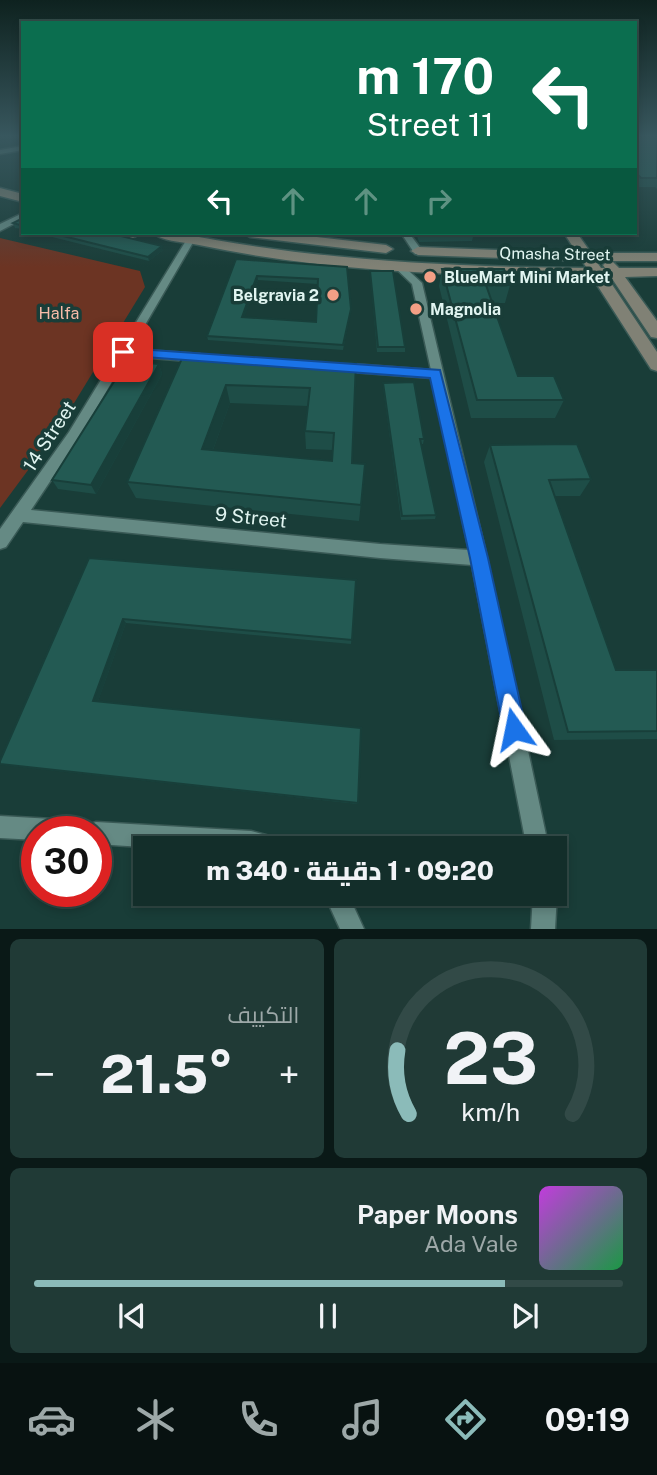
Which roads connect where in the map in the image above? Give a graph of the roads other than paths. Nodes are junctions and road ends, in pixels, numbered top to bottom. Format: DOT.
graph roads {
  1 [pos="0,192"];
  2 [pos="21,197"];
  3 [pos="21,216"];
  4 [pos="0,228"];
  5 [pos="283,235"];
  6 [pos="568,235"];
  7 [pos="570,235"];
  8 [pos="589,235"];
  9 [pos="190,236"];
  10 [pos="398,242"];
  11 [pos="418,251"];
  12 [pos="587,257"];
  13 [pos="605,257"];
  14 [pos="657,257"];
  15 [pos="396,264"];
  16 [pos="532,264"];
  17 [pos="437,267"];
  18 [pos="657,272"];
  19 [pos="597,273"];
  20 [pos="616,273"];
  21 [pos="417,283"];
  22 [pos="613,298"];
  23 [pos="657,333"];
  24 [pos="123,352"];
  25 [pos="217,359"];
  26 [pos="657,365"];
  27 [pos="323,366"];
  28 [pos="436,374"];
  29 [pos="19,514"];
  30 [pos="0,542"];
  31 [pos="479,558"];
  32 [pos="0,827"];
  33 [pos="21,828"];
  34 [pos="112,834"];
  35 [pos="148,836"];
  36 [pos="535,836"];
  37 [pos="341,906"];
  38 [pos="544,906"];
  39 [pos="352,929"];
  40 [pos="543,929"];
  1 -- 2 [label="street"];
  3 -- 4 [label="street"];
  5 -- 10 [label="street, Qmasha Street"];
  6 -- 16 [label="street"];
  7 -- 12 [label="street"];
  8 -- 13 [label="street"];
  9 -- 15 [label="street, Qmasha Street"];
  9 -- 24 [label="street, 14 Street"];
  10 -- 11 [label="street, Qmasha Street"];
  10 -- 11 [label="street"];
  11 -- 16 [label="street, Qmasha Street"];
  12 -- 13 [label="street, Qmasha Street"];
  12 -- 16 [label="street, Qmasha Street"];
  12 -- 19 [label="street"];
  13 -- 14 [label="street, Qmasha Street"];
  13 -- 20 [label="street"];
  15 -- 17 [label="street, Qmasha Street"];
  15 -- 21 [label="street"];
  16 -- 17 [label="street, Qmasha Street"];
  16 -- 19 [label="street, Qmasha Street"];
  16 -- 22 [label="street"];
  17 -- 21 [label="street"];
  18 -- 20 [label="street, Qmasha Street"];
  19 -- 20 [label="street, Qmasha Street"];
  19 -- 22 [label="street"];
  20 -- 23 [label="street"];
  21 -- 28 [label="street"];
  22 -- 26 [label="street"];
  24 -- 25 [label="street"];
  24 -- 29 [label="street, 14 Street"];
  27 -- 28 [label="street"];
  28 -- 31 [label="street"];
  29 -- 30 [label="street, 14 Street"];
  29 -- 31 [label="street, 9 Street"];
  31 -- 36 [label="street"];
  32 -- 33 [label="street"];
  34 -- 35 [label="street"];
  37 -- 39 [label="street"];
  38 -- 40 [label="street"];
}
